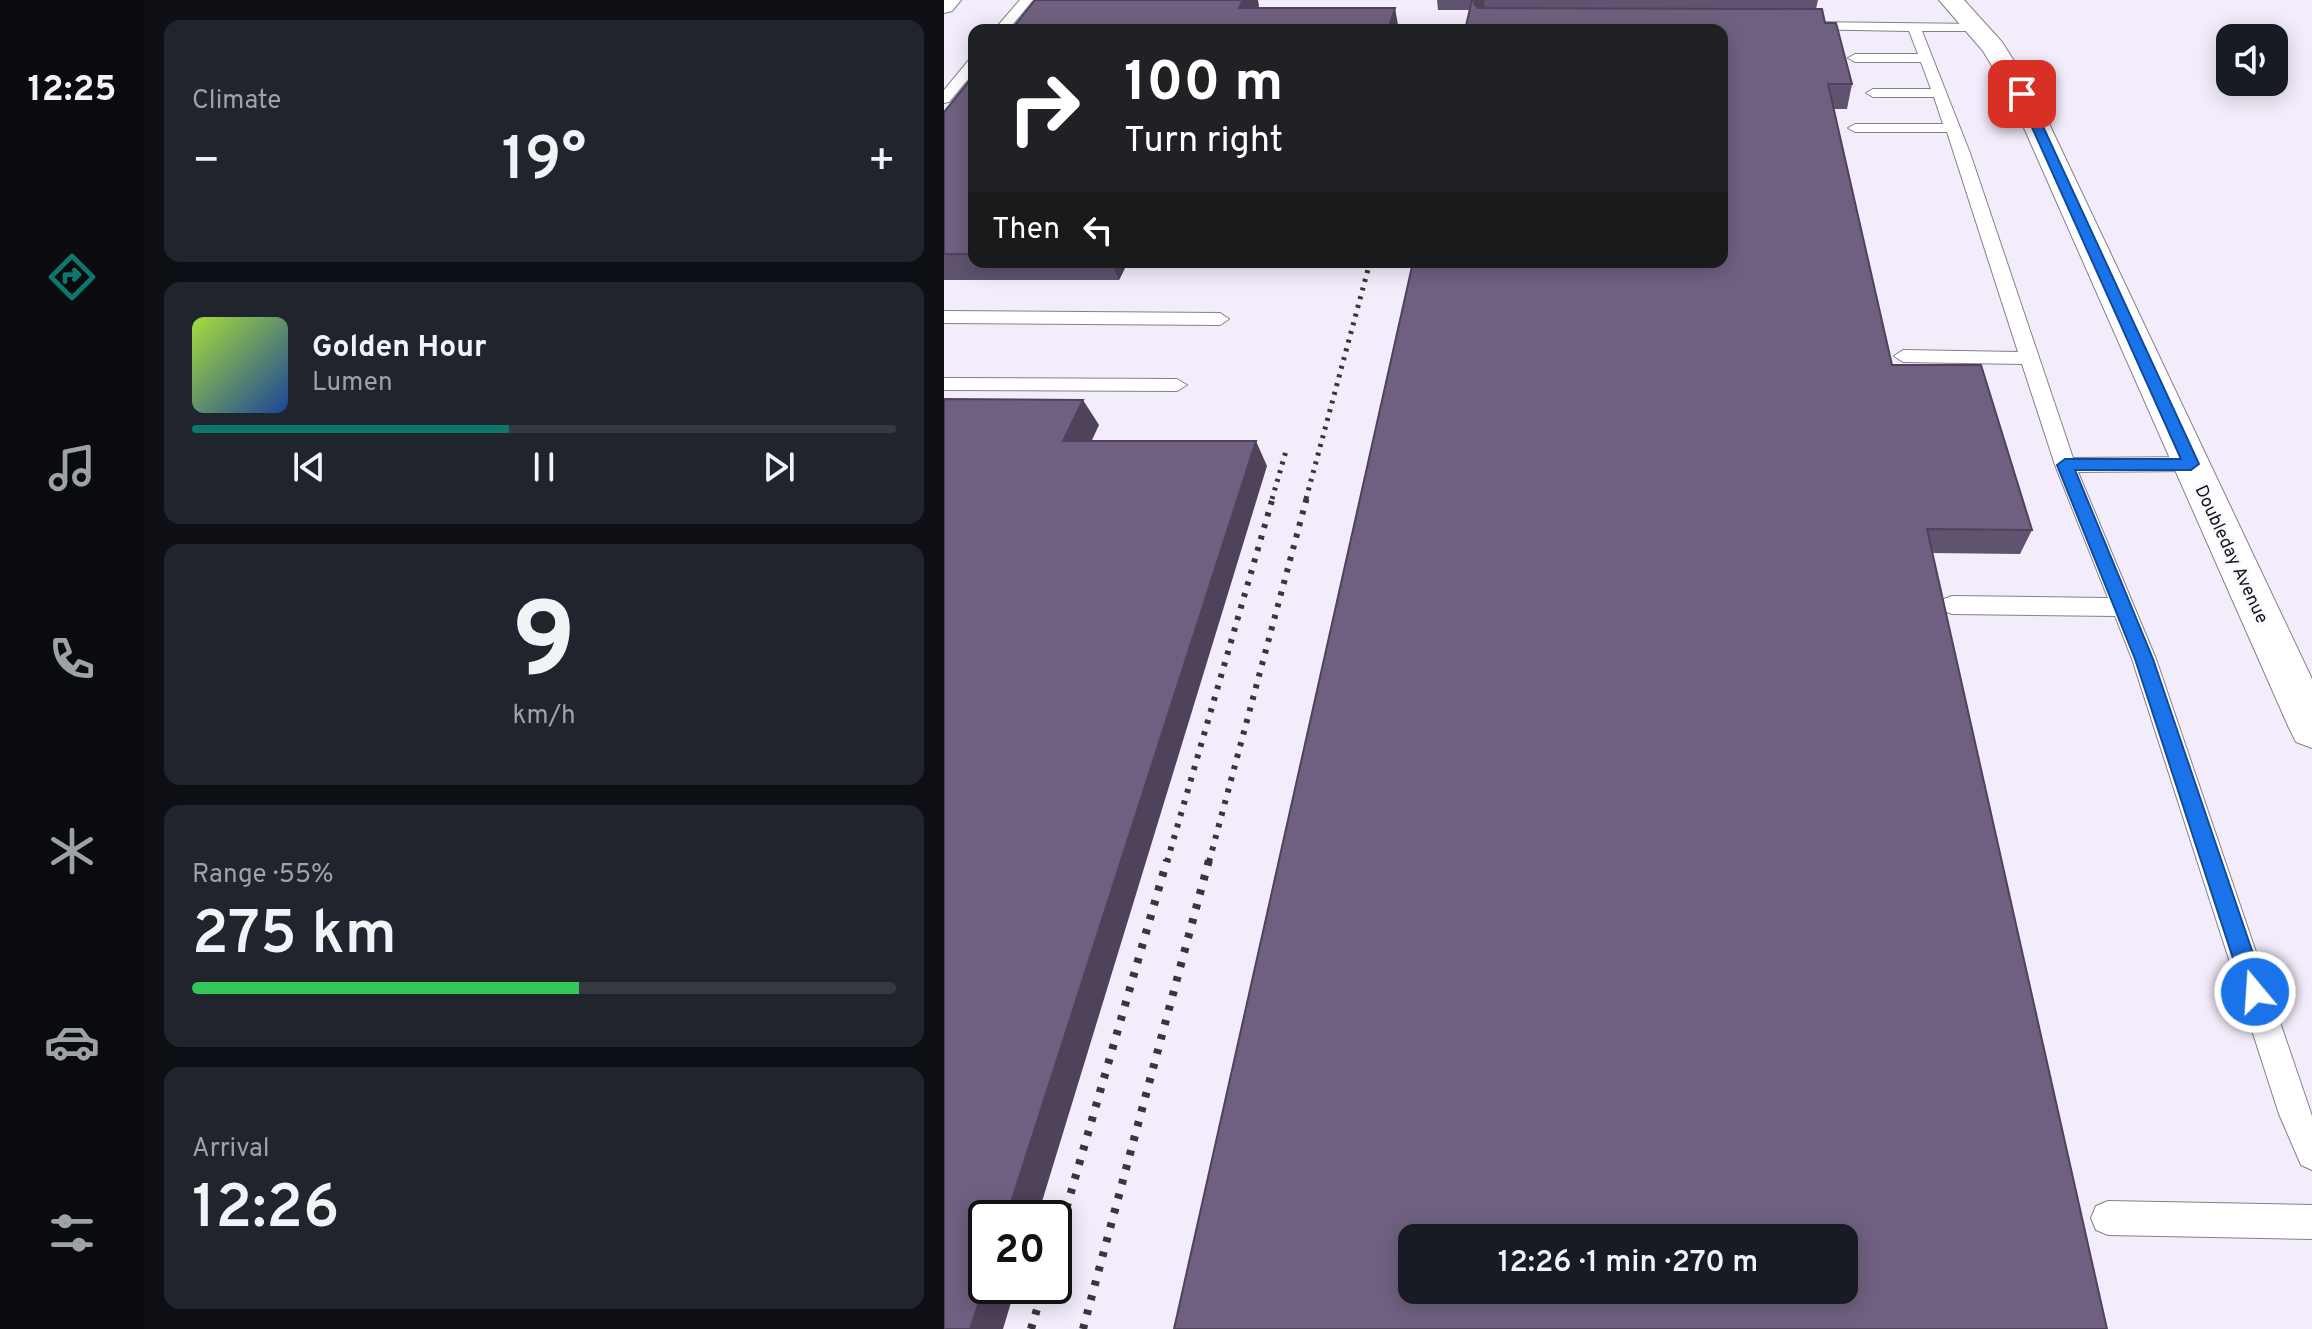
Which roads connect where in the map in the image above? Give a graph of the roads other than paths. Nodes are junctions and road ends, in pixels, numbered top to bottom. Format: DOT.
graph roads {
  1 [pos="949,0"];
  2 [pos="1027,0"];
  3 [pos="1951,0"];
  4 [pos="944,6"];
  5 [pos="1006,24"];
  6 [pos="1791,26"];
  7 [pos="1914,26"];
  8 [pos="1976,27"];
  9 [pos="1855,58"];
  10 [pos="1926,58"];
  11 [pos="968,70"];
  12 [pos="1873,93"];
  13 [pos="1940,93"];
  14 [pos="944,99"];
  15 [pos="1855,128"];
  16 [pos="1953,128"];
  17 [pos="944,317"];
  18 [pos="1220,319"];
  19 [pos="1903,356"];
  20 [pos="2031,358"];
  21 [pos="944,384"];
  22 [pos="1177,385"];
  23 [pos="2191,464"];
  24 [pos="2065,465"];
  25 [pos="1952,605"];
  26 [pos="2124,607"];
  27 [pos="2312,728"];
  28 [pos="2312,1154"];
  29 [pos="2108,1218"];
  30 [pos="2312,1222"];
  1 -- 4 [label="street"];
  2 -- 5 [label="lane"];
  3 -- 8 [label="street, Doubleday Avenue"];
  6 -- 7 [label="lane"];
  7 -- 8 [label="lane"];
  7 -- 10 [label="lane"];
  8 -- 23 [label="street, Doubleday Avenue"];
  9 -- 10 [label="lane"];
  10 -- 13 [label="lane"];
  11 -- 14 [label="lane"];
  12 -- 13 [label="lane"];
  13 -- 16 [label="lane"];
  15 -- 16 [label="lane"];
  16 -- 20 [label="lane"];
  17 -- 18 [label="lane"];
  19 -- 20 [label="lane"];
  20 -- 24 [label="lane"];
  21 -- 22 [label="lane"];
  23 -- 24 [label="lane"];
  23 -- 27 [label="street, Doubleday Avenue"];
  24 -- 26 [label="lane"];
  25 -- 26 [label="lane"];
  26 -- 28 [label="lane"];
  29 -- 30 [label="lane"];
}
